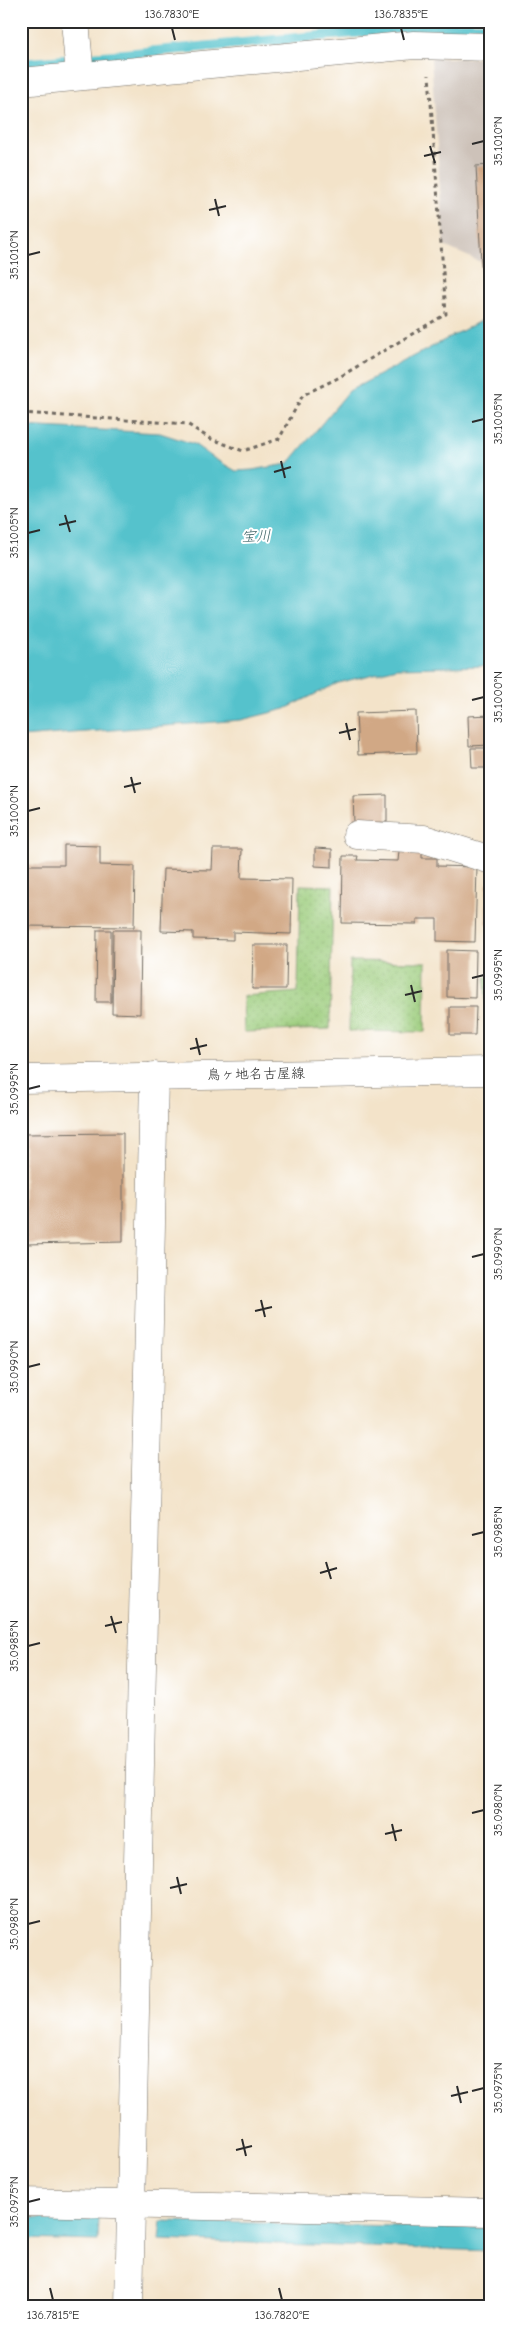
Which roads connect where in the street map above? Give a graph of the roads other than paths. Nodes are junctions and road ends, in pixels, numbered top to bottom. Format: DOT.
graph roads {
  1 [pos="75,21"];
  2 [pos="491,46"];
  3 [pos="80,76"];
  4 [pos="21,82"];
  5 [pos="357,835"];
  6 [pos="491,860"];
  7 [pos="491,1071"];
  8 [pos="154,1076"];
  9 [pos="21,1079"];
  10 [pos="21,2202"];
  11 [pos="131,2205"];
  12 [pos="491,2212"];
  13 [pos="129,2307"];
  1 -- 3 [label="street"];
  2 -- 3 [label="street"];
  3 -- 4 [label="street"];
  5 -- 6 [label="street"];
  7 -- 8 [label="street, 鳥ヶ地名古屋線"];
  8 -- 9 [label="street, 鳥ヶ地名古屋線"];
  8 -- 11 [label="street"];
  10 -- 11 [label="street"];
  11 -- 12 [label="street"];
  11 -- 13 [label="street"];
}
